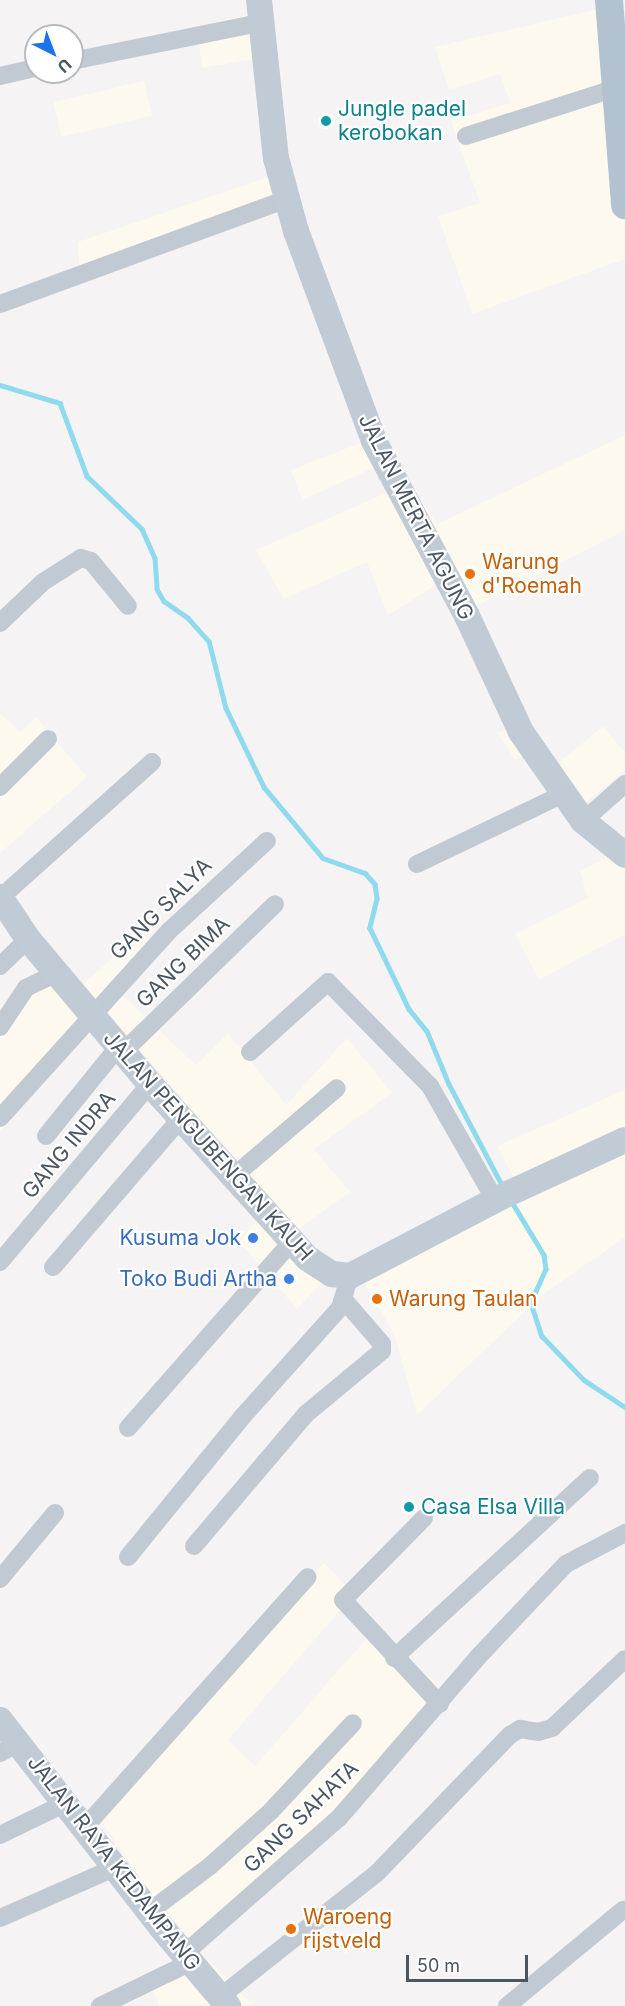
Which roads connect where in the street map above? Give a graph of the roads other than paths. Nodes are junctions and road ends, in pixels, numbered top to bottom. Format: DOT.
graph roads {
  1 [pos="609,0"];
  2 [pos="261,11"];
  3 [pos="84,58"];
  4 [pos="24,71"];
  5 [pos="0,76"];
  6 [pos="616,88"];
  7 [pos="622,129"];
  8 [pos="466,136"];
  9 [pos="287,198"];
  10 [pos="625,205"];
  11 [pos="0,304"];
  12 [pos="128,606"];
  13 [pos="0,623"];
  14 [pos="48,739"];
  15 [pos="152,762"];
  16 [pos="625,784"];
  17 [pos="0,787"];
  18 [pos="563,794"];
  19 [pos="583,821"];
  20 [pos="267,841"];
  21 [pos="625,855"];
  22 [pos="417,864"];
  23 [pos="0,898"];
  24 [pos="275,904"];
  25 [pos="28,939"];
  26 [pos="0,966"];
  27 [pos="57,973"];
  28 [pos="91,1013"];
  29 [pos="0,1027"];
  30 [pos="121,1049"];
  31 [pos="250,1052"];
  32 [pos="150,1084"];
  33 [pos="337,1088"];
  34 [pos="0,1118"];
  35 [pos="181,1118"];
  36 [pos="46,1136"];
  37 [pos="625,1140"];
  38 [pos="234,1176"];
  39 [pos="504,1195"];
  40 [pos="292,1240"];
  41 [pos="0,1262"];
  42 [pos="53,1267"];
  43 [pos="347,1288"];
  44 [pos="129,1428"];
  45 [pos="590,1478"];
  46 [pos="55,1513"];
  47 [pos="424,1518"];
  48 [pos="625,1533"];
  49 [pos="194,1546"];
  50 [pos="128,1557"];
  51 [pos="308,1577"];
  52 [pos="0,1579"];
  53 [pos="394,1658"];
  54 [pos="625,1659"];
  55 [pos="440,1704"];
  56 [pos="0,1720"];
  57 [pos="353,1724"];
  58 [pos="9,1748"];
  59 [pos="66,1803"];
  60 [pos="84,1827"];
  61 [pos="0,1835"];
  62 [pos="114,1868"];
  63 [pos="623,1910"];
  64 [pos="149,1912"];
  65 [pos="0,1918"];
  66 [pos="188,1958"];
  67 [pos="224,2002"];
  68 [pos="100,2006"];
  69 [pos="507,2006"];
  1 -- 6 [label="main road"];
  2 -- 3 [label="street"];
  2 -- 9 [label="street, JALAN MERTA AGUNG"];
  4 -- 5 [label="street"];
  6 -- 7 [label="main road"];
  6 -- 8 [label="street"];
  7 -- 10 [label="main road"];
  9 -- 11 [label="street"];
  9 -- 18 [label="street, JALAN MERTA AGUNG"];
  12 -- 13 [label="street"];
  14 -- 17 [label="street"];
  15 -- 23 [label="street"];
  16 -- 19 [label="street"];
  18 -- 19 [label="street, JALAN MERTA AGUNG"];
  18 -- 22 [label="street"];
  19 -- 21 [label="street, JALAN MERTA AGUNG"];
  20 -- 28 [label="street, GANG SALYA"];
  23 -- 25 [label="street, JALAN PENGUBENGAN KAUH"];
  24 -- 30 [label="street, GANG BIMA"];
  25 -- 26 [label="street"];
  25 -- 27 [label="street, JALAN PENGUBENGAN KAUH"];
  27 -- 28 [label="street, JALAN PENGUBENGAN KAUH"];
  27 -- 29 [label="street"];
  28 -- 30 [label="street, JALAN PENGUBENGAN KAUH"];
  28 -- 34 [label="street, GANG SALYA"];
  30 -- 32 [label="street, JALAN PENGUBENGAN KAUH"];
  30 -- 36 [label="street, GANG BIMA"];
  31 -- 39 [label="street"];
  32 -- 35 [label="street, JALAN PENGUBENGAN KAUH"];
  32 -- 41 [label="street, GANG INDRA"];
  33 -- 38 [label="street"];
  35 -- 38 [label="street, JALAN PENGUBENGAN KAUH"];
  35 -- 42 [label="street"];
  37 -- 39 [label="street"];
  38 -- 40 [label="street, JALAN PENGUBENGAN KAUH"];
  39 -- 43 [label="street"];
  40 -- 43 [label="street, JALAN PENGUBENGAN KAUH"];
  40 -- 44 [label="street"];
  43 -- 49 [label="street"];
  43 -- 50 [label="street"];
  45 -- 53 [label="street"];
  46 -- 52 [label="street"];
  47 -- 53 [label="street"];
  48 -- 55 [label="street, GANG SAHATA"];
  51 -- 60 [label="street"];
  53 -- 55 [label="street"];
  54 -- 67 [label="street"];
  55 -- 66 [label="street, GANG SAHATA"];
  56 -- 58 [label="street, JALAN RAYA KEDAMPANG"];
  57 -- 64 [label="street"];
  58 -- 59 [label="street, JALAN RAYA KEDAMPANG"];
  59 -- 60 [label="street, JALAN RAYA KEDAMPANG"];
  59 -- 61 [label="street"];
  60 -- 62 [label="street, JALAN RAYA KEDAMPANG"];
  62 -- 64 [label="street, JALAN RAYA KEDAMPANG"];
  62 -- 65 [label="street"];
  63 -- 69 [label="street"];
  64 -- 66 [label="street, JALAN RAYA KEDAMPANG"];
  66 -- 67 [label="street, JALAN RAYA KEDAMPANG"];
  66 -- 68 [label="street, GANG SAHATA"];
}
